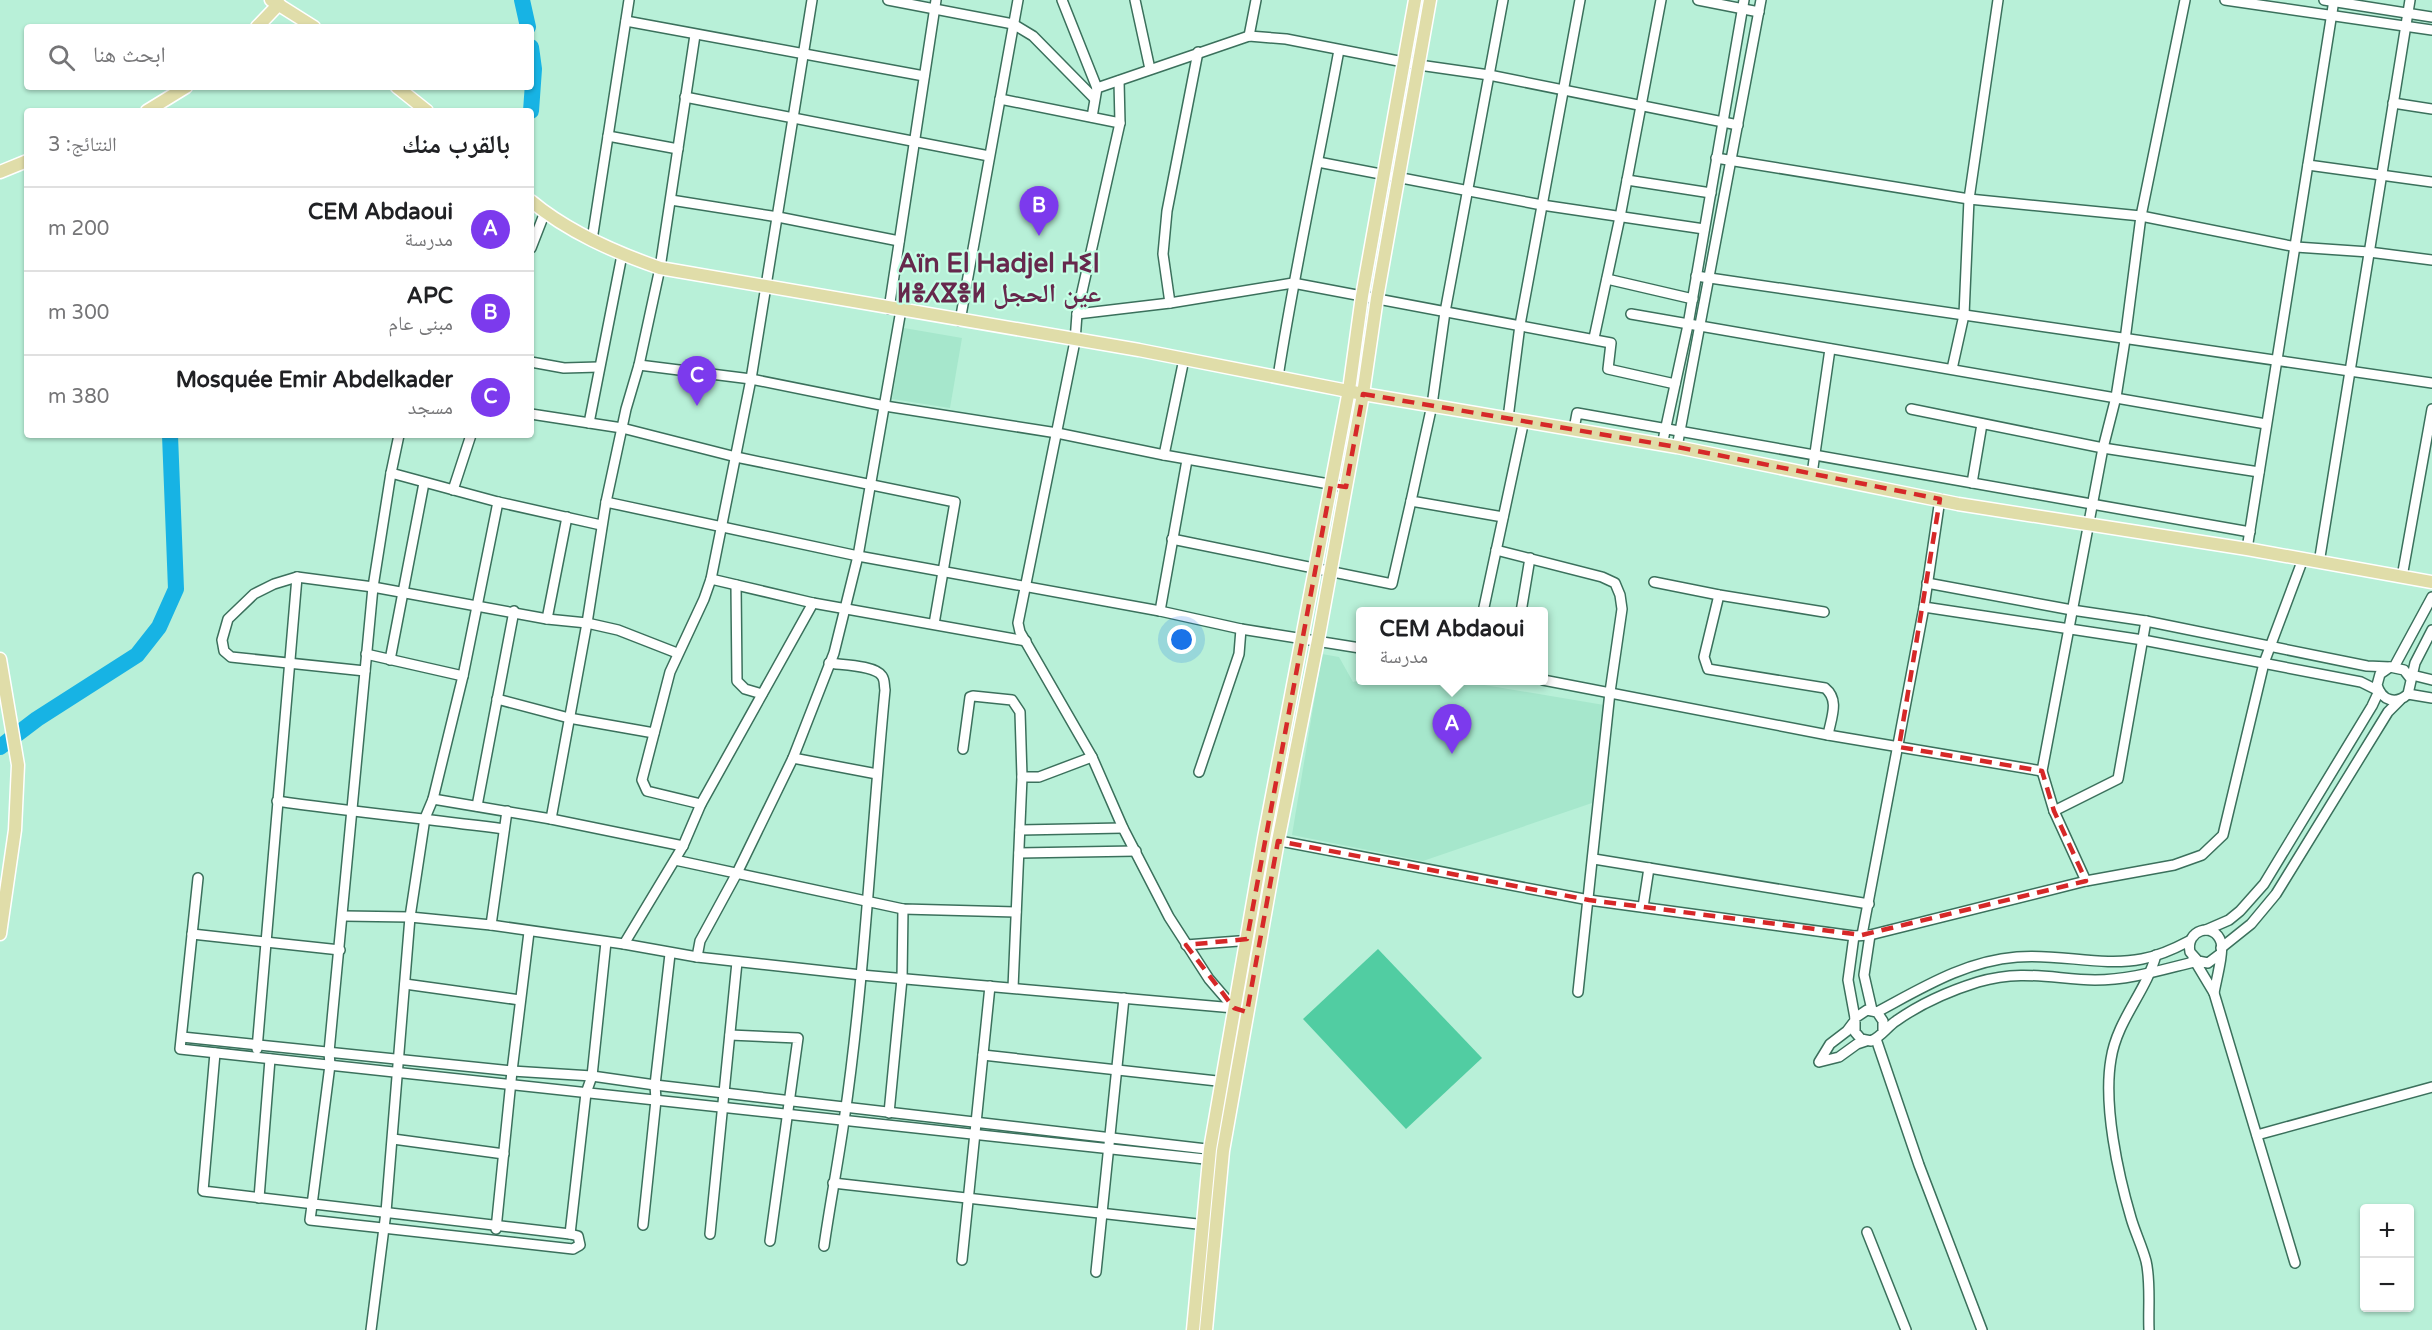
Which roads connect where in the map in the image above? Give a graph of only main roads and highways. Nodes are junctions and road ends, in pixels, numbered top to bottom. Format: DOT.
graph roads {
  1 [pos="1415,0"];
  2 [pos="1430,0"];
  3 [pos="275,2"];
  4 [pos="259,24"];
  5 [pos="309,24"];
  6 [pos="181,90"];
  7 [pos="401,90"];
  8 [pos="152,108"];
  9 [pos="423,108"];
  10 [pos="24,162"];
  11 [pos="0,172"];
  12 [pos="534,204"];
  13 [pos="1349,390"];
  14 [pos="1363,394"];
  15 [pos="2432,582"];
  16 [pos="0,659"];
  17 [pos="0,934"];
  18 [pos="1209,1225"];
  19 [pos="1193,1330"];
  20 [pos="1206,1330"];
  1 -- 13 [label="main road"];
  2 -- 14 [label="main road"];
  3 -- 4 [label="main road"];
  3 -- 5 [label="main road"];
  6 -- 8 [label="main road"];
  7 -- 9 [label="main road"];
  10 -- 11 [label="main road"];
  12 -- 13 [label="main road"];
  13 -- 14 [label="main road"];
  13 -- 18 [label="main road"];
  14 -- 15 [label="main road"];
  14 -- 18 [label="main road"];
  16 -- 17 [label="main road"];
  18 -- 19 [label="main road"];
  18 -- 20 [label="main road"];
}
